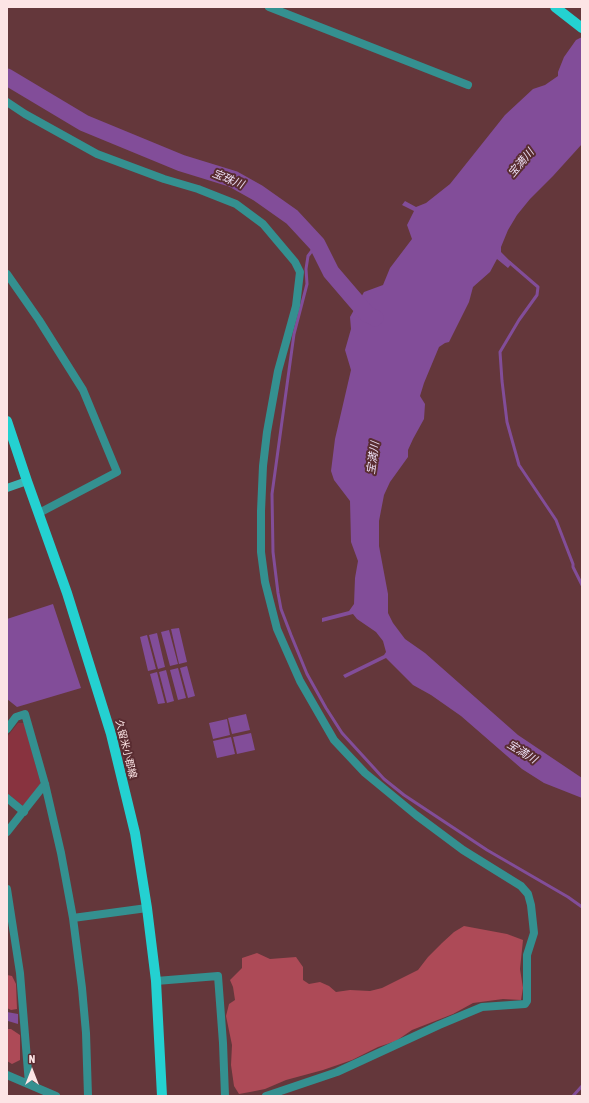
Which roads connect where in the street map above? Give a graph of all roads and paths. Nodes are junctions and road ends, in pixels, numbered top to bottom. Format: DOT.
graph roads {
  1 [pos="269,7"];
  2 [pos="555,7"];
  3 [pos="582,28"];
  4 [pos="468,85"];
  5 [pos="7,102"];
  6 [pos="7,274"];
  7 [pos="7,421"];
  8 [pos="26,481"];
  9 [pos="7,488"];
  10 [pos="39,513"];
  11 [pos="7,729"];
  12 [pos="45,784"];
  13 [pos="7,798"];
  14 [pos="24,812"];
  15 [pos="7,832"];
  16 [pos="7,889"];
  17 [pos="147,908"];
  18 [pos="73,918"];
  19 [pos="156,981"];
  20 [pos="7,1075"];
  21 [pos="29,1084"];
  22 [pos="56,1096"];
  23 [pos="88,1096"];
  24 [pos="162,1096"];
  25 [pos="225,1096"];
  26 [pos="266,1096"];
  1 -- 4 [label="street"];
  2 -- 3 [label="main road"];
  5 -- 26 [label="street"];
  6 -- 10 [label="street"];
  7 -- 8 [label="main road, 久留米小郡線"];
  8 -- 9 [label="street"];
  8 -- 10 [label="main road, 久留米小郡線"];
  10 -- 17 [label="main road, 久留米小郡線"];
  11 -- 12 [label="street"];
  12 -- 14 [label="street"];
  12 -- 18 [label="street"];
  13 -- 14 [label="street"];
  14 -- 15 [label="street"];
  16 -- 21 [label="street"];
  17 -- 18 [label="street"];
  17 -- 19 [label="main road, 久留米小郡線"];
  18 -- 23 [label="street"];
  19 -- 24 [label="main road, 久留米小郡線"];
  19 -- 25 [label="street"];
  20 -- 21 [label="street"];
  21 -- 22 [label="street"];
}
